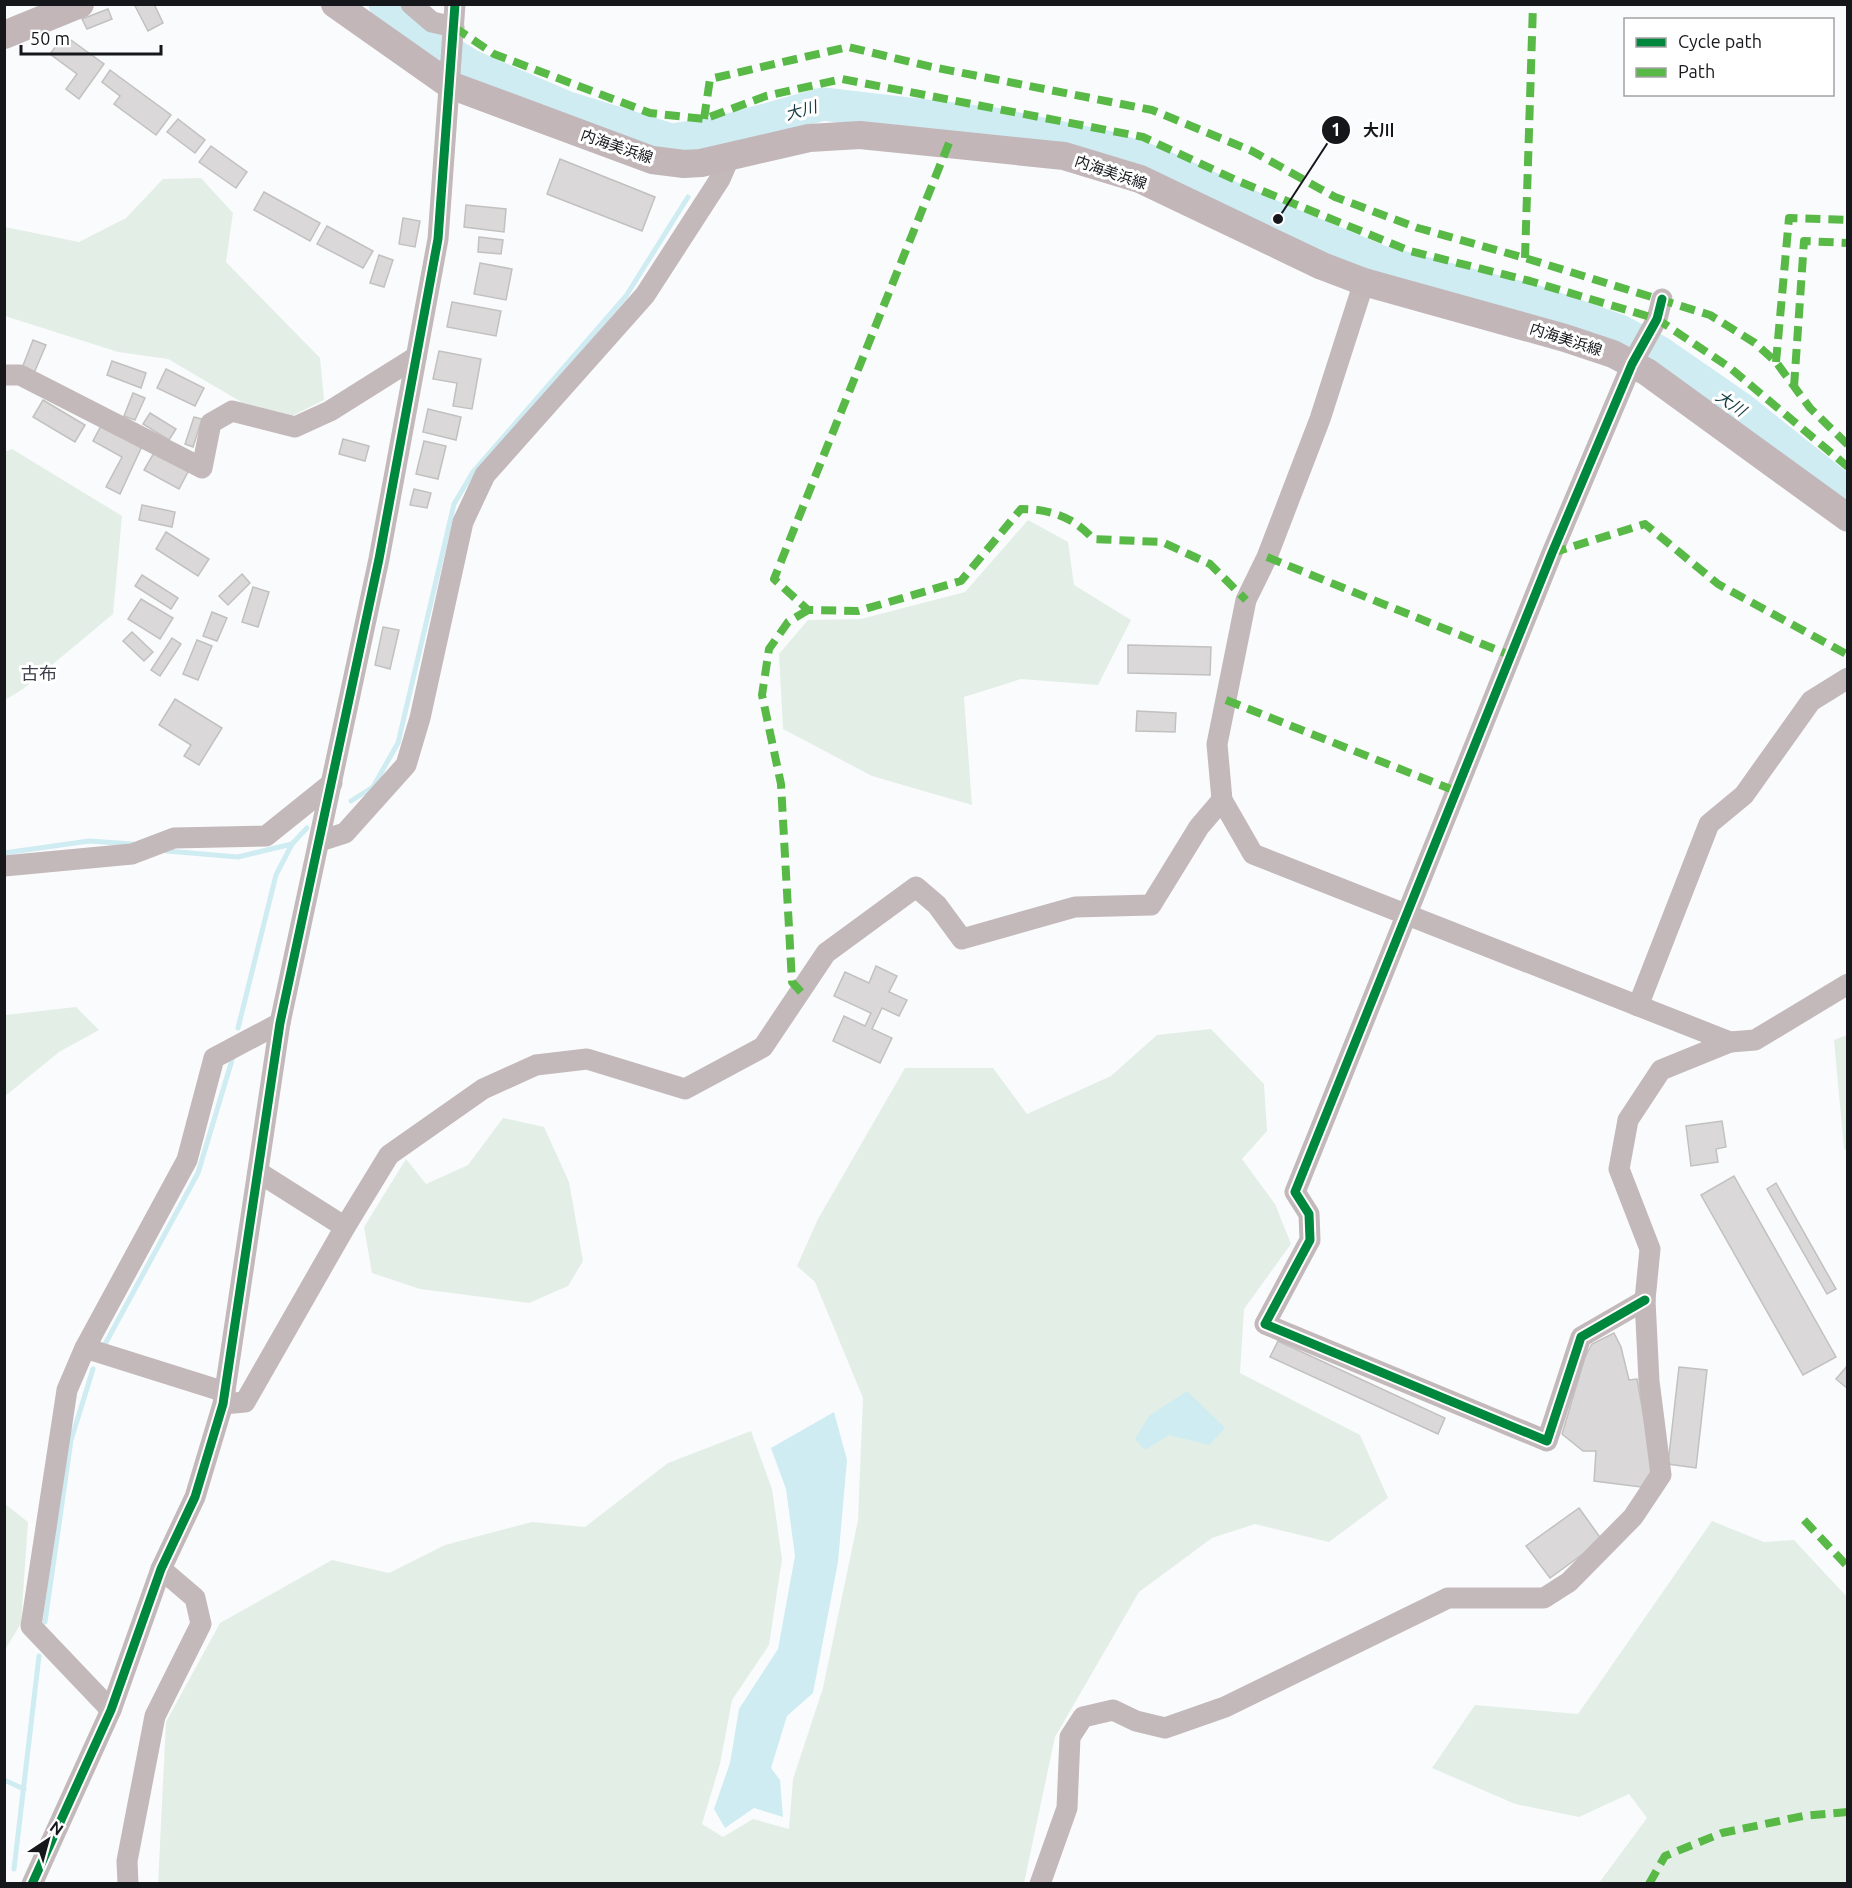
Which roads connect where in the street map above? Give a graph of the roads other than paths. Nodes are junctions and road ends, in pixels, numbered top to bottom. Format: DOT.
graph roads {
  1 [pos="80,4"];
  2 [pos="335,4"];
  3 [pos="411,4"];
  4 [pos="455,4"];
  5 [pos="453,33"];
  6 [pos="5,36"];
  7 [pos="451,78"];
  8 [pos="729,156"];
  9 [pos="1364,282"];
  10 [pos="1662,299"];
  11 [pos="416,357"];
  12 [pos="1632,364"];
  13 [pos="4,375"];
  14 [pos="1848,518"];
  15 [pos="1848,678"];
  16 [pos="332,783"];
  17 [pos="1222,800"];
  18 [pos="320,841"];
  19 [pos="4,866"];
  20 [pos="1409,914"];
  21 [pos="1848,984"];
  22 [pos="1638,1006"];
  23 [pos="280,1023"];
  24 [pos="1730,1042"];
  25 [pos="258,1172"];
  26 [pos="345,1227"];
  27 [pos="1645,1300"];
  28 [pos="85,1348"];
  29 [pos="224,1398"];
  30 [pos="161,1569"];
  31 [pos="111,1710"];
  32 [pos="32,1884"];
  33 [pos="128,1884"];
  34 [pos="1041,1884"];
  1 -- 6 [label="main road"];
  2 -- 7 [label="main road, 内海美浜線"];
  3 -- 5 [label="street"];
  4 -- 5 [label="street"];
  5 -- 7 [label="street"];
  7 -- 8 [label="main road, 内海美浜線"];
  7 -- 11 [label="street"];
  8 -- 9 [label="main road, 内海美浜線"];
  8 -- 18 [label="street"];
  9 -- 12 [label="main road, 内海美浜線"];
  9 -- 17 [label="street"];
  10 -- 12 [label="street"];
  11 -- 13 [label="street"];
  11 -- 16 [label="street"];
  12 -- 14 [label="main road, 内海美浜線"];
  12 -- 20 [label="street"];
  15 -- 22 [label="street"];
  16 -- 18 [label="street"];
  16 -- 19 [label="street"];
  17 -- 20 [label="street"];
  17 -- 26 [label="street"];
  18 -- 23 [label="street"];
  20 -- 22 [label="street"];
  20 -- 27 [label="street"];
  21 -- 24 [label="street"];
  22 -- 24 [label="street"];
  23 -- 25 [label="street"];
  23 -- 28 [label="street"];
  24 -- 27 [label="street"];
  25 -- 26 [label="street"];
  25 -- 29 [label="street"];
  26 -- 29 [label="street"];
  27 -- 34 [label="street"];
  28 -- 29 [label="street"];
  28 -- 31 [label="street"];
  29 -- 30 [label="street"];
  30 -- 31 [label="street"];
  30 -- 33 [label="street"];
  31 -- 32 [label="street"];
}
